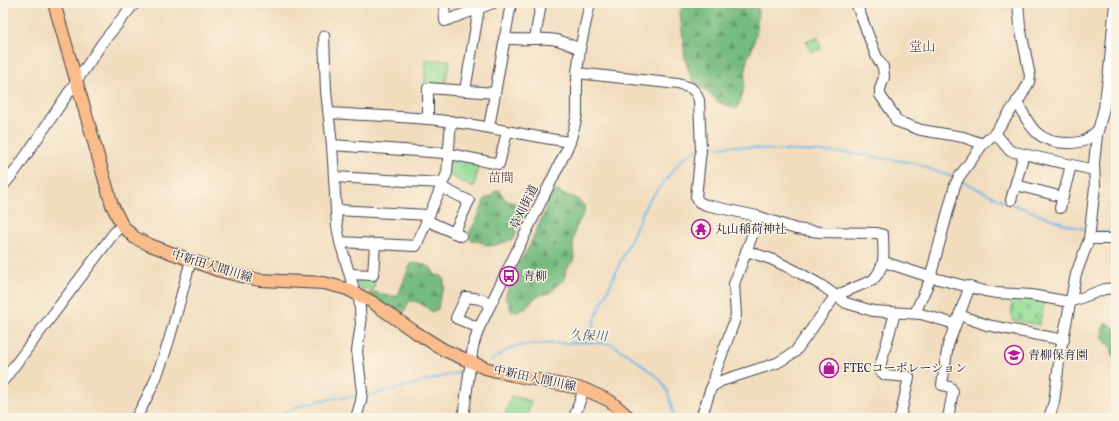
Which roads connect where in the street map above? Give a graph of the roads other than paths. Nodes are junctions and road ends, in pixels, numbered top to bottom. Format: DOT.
graph roads {
  1 [pos="54,3"];
  2 [pos="137,3"];
  3 [pos="444,3"];
  4 [pos="493,3"];
  5 [pos="510,3"];
  6 [pos="541,3"];
  7 [pos="590,3"];
  8 [pos="856,3"];
  9 [pos="1018,3"];
  10 [pos="1115,3"];
  11 [pos="479,8"];
  12 [pos="324,36"];
  13 [pos="504,38"];
  14 [pos="535,39"];
  15 [pos="580,49"];
  16 [pos="577,73"];
  17 [pos="76,81"];
  18 [pos="465,91"];
  19 [pos="495,93"];
  20 [pos="1017,102"];
  21 [pos="329,113"];
  22 [pos="428,119"];
  23 [pos="451,121"];
  24 [pos="489,126"];
  25 [pos="1098,130"];
  26 [pos="507,132"];
  27 [pos="995,133"];
  28 [pos="570,142"];
  29 [pos="983,144"];
  30 [pos="332,145"];
  31 [pos="449,154"];
  32 [pos="1024,154"];
  33 [pos="1071,165"];
  34 [pos="1094,170"];
  35 [pos="334,177"];
  36 [pos="442,185"];
  37 [pos="1016,185"];
  38 [pos="3,186"];
  39 [pos="1063,197"];
  40 [pos="1011,200"];
  41 [pos="1060,208"];
  42 [pos="336,210"];
  43 [pos="757,216"];
  44 [pos="427,218"];
  45 [pos="122,225"];
  46 [pos="1090,235"];
  47 [pos="1116,239"];
  48 [pos="340,242"];
  49 [pos="375,244"];
  50 [pos="746,251"];
  51 [pos="191,260"];
  52 [pos="884,262"];
  53 [pos="350,274"];
  54 [pos="930,277"];
  55 [pos="970,286"];
  56 [pos="1116,288"];
  57 [pos="357,294"];
  58 [pos="837,296"];
  59 [pos="1070,302"];
  60 [pos="491,303"];
  61 [pos="895,313"];
  62 [pos="915,313"];
  63 [pos="957,320"];
  64 [pos="479,328"];
  65 [pos="1064,340"];
  66 [pos="472,362"];
  67 [pos="3,381"];
  68 [pos="712,386"];
  69 [pos="584,389"];
  70 [pos="136,418"];
  71 [pos="356,418"];
  72 [pos="463,418"];
  73 [pos="574,418"];
  74 [pos="630,418"];
  75 [pos="701,418"];
  76 [pos="900,418"];
  77 [pos="948,418"];
  78 [pos="1049,418"];
  1 -- 17 [label="main road, 中新田入間川線"];
  2 -- 17 [label="street"];
  3 -- 11 [label="street"];
  4 -- 11 [label="street"];
  5 -- 13 [label="street"];
  6 -- 14 [label="street"];
  7 -- 15 [label="street, 草刈街道"];
  8 -- 29 [label="street"];
  9 -- 20 [label="street"];
  10 -- 25 [label="street"];
  11 -- 18 [label="street"];
  12 -- 21 [label="street"];
  13 -- 14 [label="street"];
  13 -- 19 [label="street"];
  14 -- 15 [label="street"];
  15 -- 16 [label="street, 草刈街道"];
  16 -- 28 [label="street, 草刈街道"];
  16 -- 43 [label="street"];
  17 -- 38 [label="street"];
  17 -- 45 [label="main road, 中新田入間川線"];
  18 -- 19 [label="street"];
  18 -- 22 [label="street"];
  19 -- 24 [label="street"];
  20 -- 25 [label="street"];
  20 -- 27 [label="street"];
  21 -- 22 [label="street"];
  21 -- 30 [label="street"];
  22 -- 23 [label="street"];
  23 -- 24 [label="street"];
  23 -- 31 [label="street"];
  24 -- 26 [label="street"];
  25 -- 34 [label="street"];
  26 -- 28 [label="street"];
  26 -- 31 [label="street"];
  27 -- 29 [label="street"];
  27 -- 32 [label="street"];
  28 -- 60 [label="street, 草刈街道"];
  29 -- 54 [label="street"];
  30 -- 31 [label="street"];
  30 -- 35 [label="street"];
  31 -- 36 [label="street"];
  32 -- 33 [label="street"];
  32 -- 37 [label="street"];
  33 -- 34 [label="street"];
  33 -- 39 [label="street"];
  34 -- 46 [label="street"];
  35 -- 36 [label="street"];
  35 -- 42 [label="street"];
  36 -- 44 [label="street"];
  36 -- 44 [label="street"];
  37 -- 39 [label="street"];
  37 -- 40 [label="street"];
  39 -- 41 [label="street"];
  42 -- 44 [label="street"];
  42 -- 48 [label="street"];
  43 -- 50 [label="street"];
  43 -- 52 [label="street"];
  44 -- 49 [label="street"];
  45 -- 51 [label="main road, 中新田入間川線"];
  45 -- 67 [label="street"];
  46 -- 47 [label="street"];
  46 -- 59 [label="street"];
  48 -- 49 [label="street"];
  48 -- 53 [label="street"];
  49 -- 53 [label="street"];
  50 -- 58 [label="street"];
  50 -- 68 [label="street"];
  51 -- 57 [label="main road, 中新田入間川線"];
  51 -- 70 [label="street"];
  52 -- 54 [label="street"];
  52 -- 58 [label="street"];
  53 -- 57 [label="street"];
  54 -- 55 [label="street"];
  54 -- 62 [label="street"];
  55 -- 59 [label="street"];
  55 -- 63 [label="street"];
  56 -- 59 [label="street"];
  57 -- 66 [label="main road, 中新田入間川線"];
  57 -- 71 [label="street"];
  58 -- 61 [label="street"];
  58 -- 68 [label="street"];
  59 -- 65 [label="street"];
  60 -- 64 [label="street, 草刈街道"];
  60 -- 64 [label="street"];
  61 -- 62 [label="street"];
  61 -- 76 [label="street"];
  62 -- 63 [label="street"];
  63 -- 65 [label="street"];
  63 -- 77 [label="street"];
  64 -- 66 [label="street, 草刈街道"];
  65 -- 78 [label="street"];
  66 -- 69 [label="main road, 中新田入間川線"];
  66 -- 72 [label="street, 草刈街道"];
  68 -- 75 [label="street"];
  69 -- 73 [label="street"];
  69 -- 74 [label="main road, 中新田入間川線"];
}
